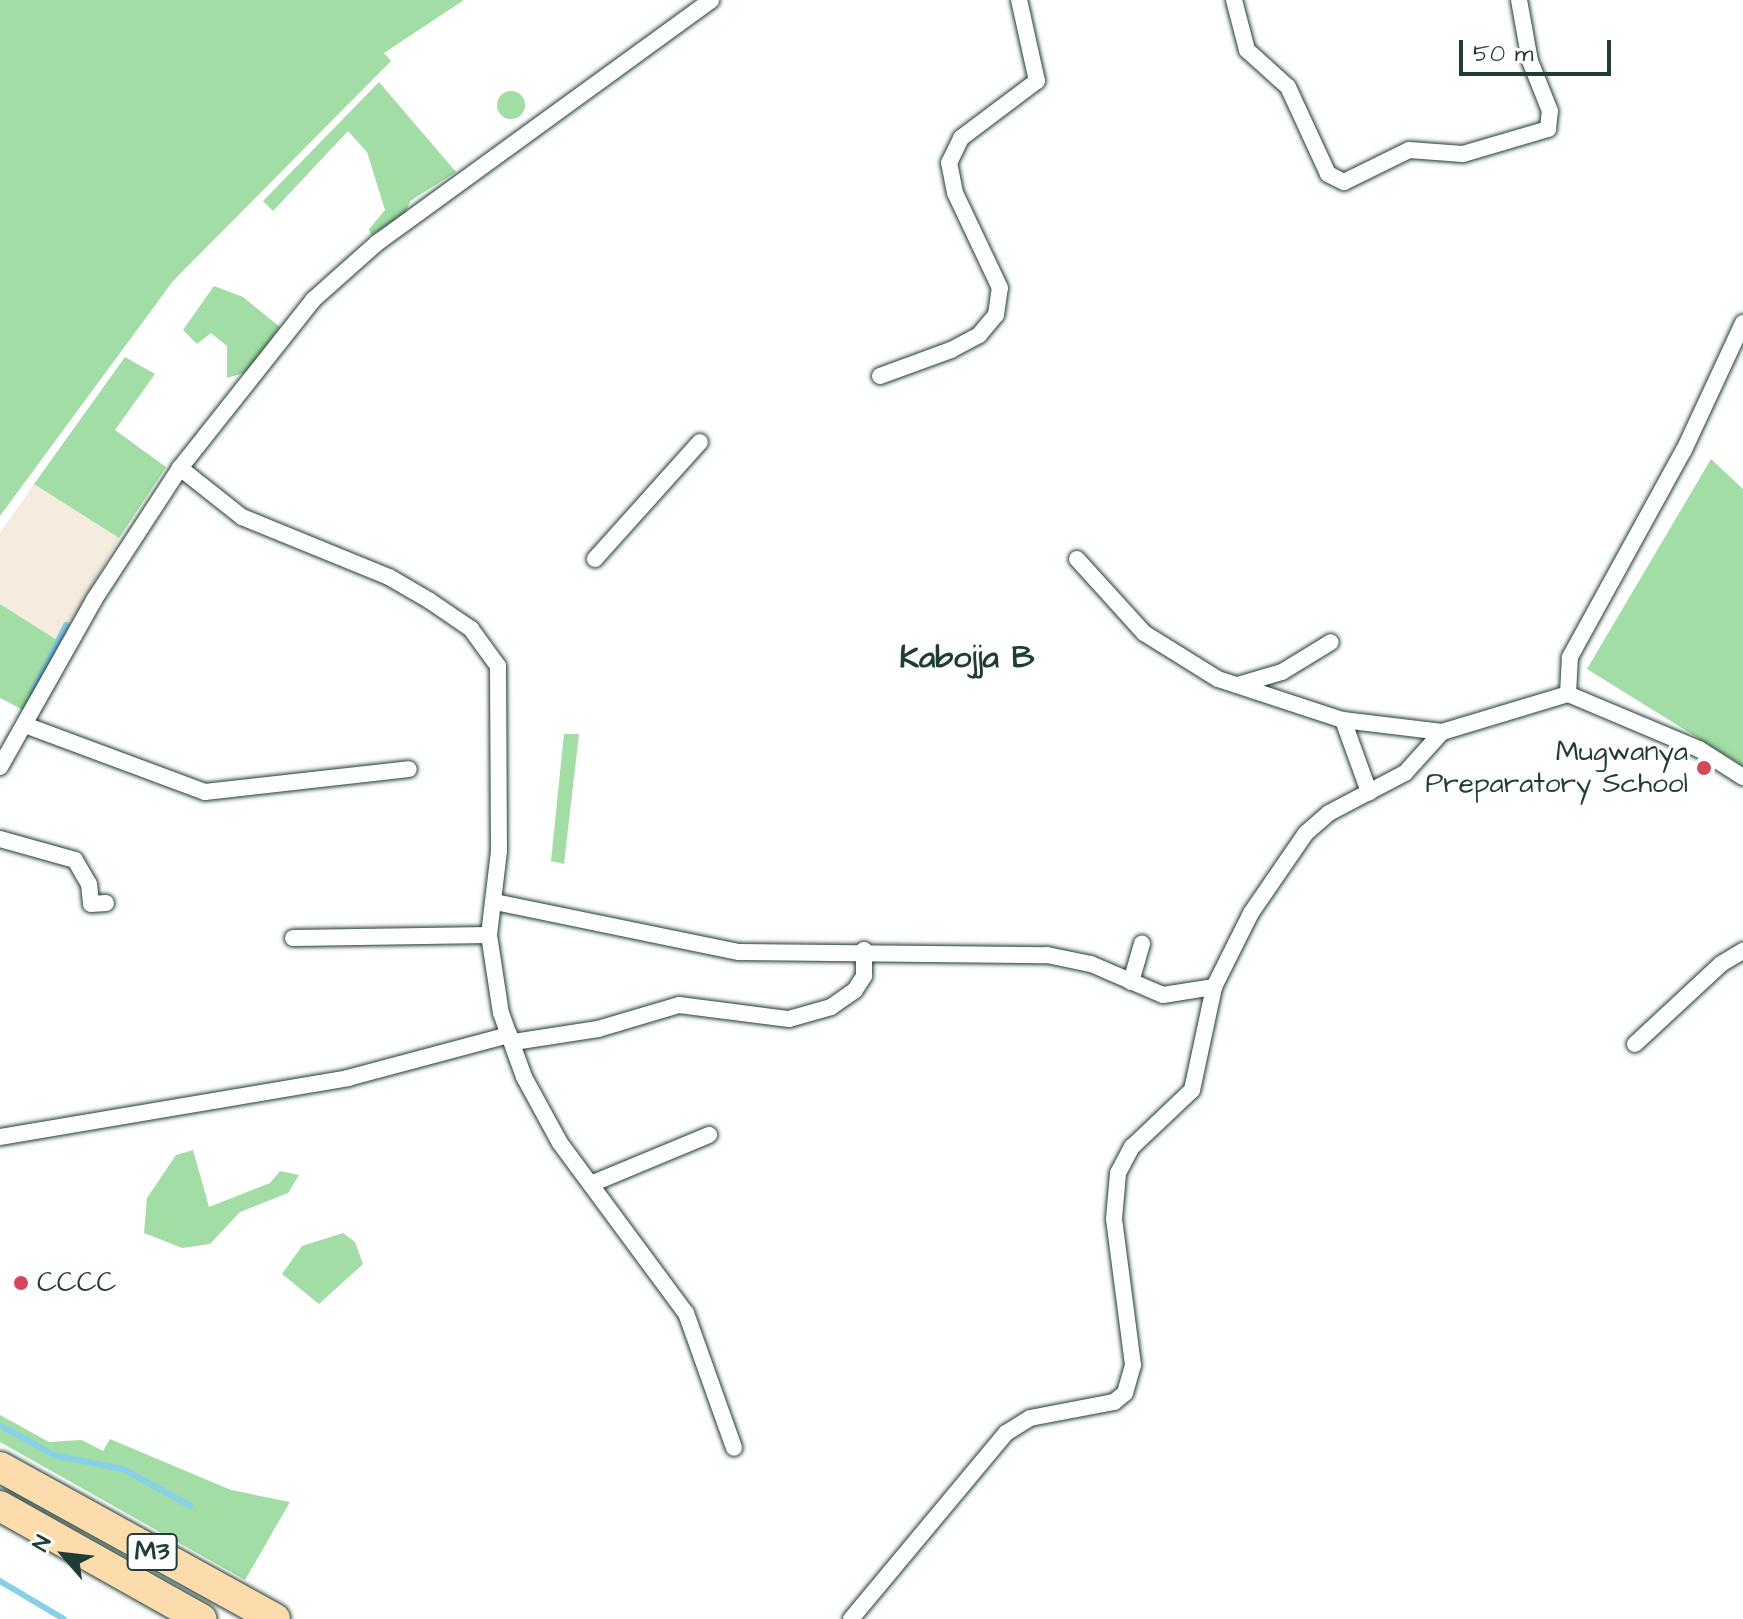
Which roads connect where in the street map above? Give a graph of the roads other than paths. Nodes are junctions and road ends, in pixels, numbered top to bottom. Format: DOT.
graph roads {
  1 [pos="711,0"];
  2 [pos="1019,0"];
  3 [pos="1234,0"];
  4 [pos="1519,0"];
  5 [pos="1743,323"];
  6 [pos="880,376"];
  7 [pos="700,442"];
  8 [pos="180,468"];
  9 [pos="595,559"];
  10 [pos="1077,559"];
  11 [pos="1331,642"];
  12 [pos="1237,685"];
  13 [pos="1568,694"];
  14 [pos="1343,720"];
  15 [pos="25,725"];
  16 [pos="1442,732"];
  17 [pos="0,767"];
  18 [pos="409,769"];
  19 [pos="1743,777"];
  20 [pos="1369,792"];
  21 [pos="0,839"];
  22 [pos="495,902"];
  23 [pos="106,903"];
  24 [pos="489,935"];
  25 [pos="293,938"];
  26 [pos="1142,944"];
  27 [pos="864,950"];
  28 [pos="1743,951"];
  29 [pos="1131,982"];
  30 [pos="1214,987"];
  31 [pos="512,1039"];
  32 [pos="1635,1044"];
  33 [pos="709,1135"];
  34 [pos="0,1137"];
  35 [pos="591,1184"];
  36 [pos="734,1448"];
  37 [pos="0,1467"];
  38 [pos="0,1506"];
  39 [pos="201,1619"];
  40 [pos="275,1619"];
  41 [pos="851,1619"];
  1 -- 8 [label="street"];
  2 -- 6 [label="street"];
  3 -- 4 [label="street"];
  5 -- 13 [label="street"];
  7 -- 9 [label="street"];
  8 -- 15 [label="street"];
  8 -- 22 [label="street"];
  10 -- 12 [label="street"];
  11 -- 12 [label="street"];
  12 -- 14 [label="street"];
  13 -- 16 [label="street"];
  13 -- 19 [label="street"];
  14 -- 16 [label="street"];
  14 -- 20 [label="street"];
  15 -- 17 [label="street"];
  15 -- 18 [label="street"];
  16 -- 20 [label="street"];
  20 -- 30 [label="street"];
  21 -- 23 [label="street"];
  22 -- 24 [label="street"];
  22 -- 27 [label="street"];
  24 -- 25 [label="street"];
  24 -- 31 [label="street"];
  26 -- 29 [label="street"];
  27 -- 29 [label="street"];
  27 -- 31 [label="street"];
  28 -- 32 [label="street"];
  29 -- 30 [label="street"];
  30 -- 41 [label="street"];
  31 -- 34 [label="street"];
  31 -- 35 [label="street"];
  33 -- 35 [label="street"];
  35 -- 36 [label="street"];
  37 -- 40 [label="highway, M3"];
  38 -- 39 [label="highway, M3"];
}
